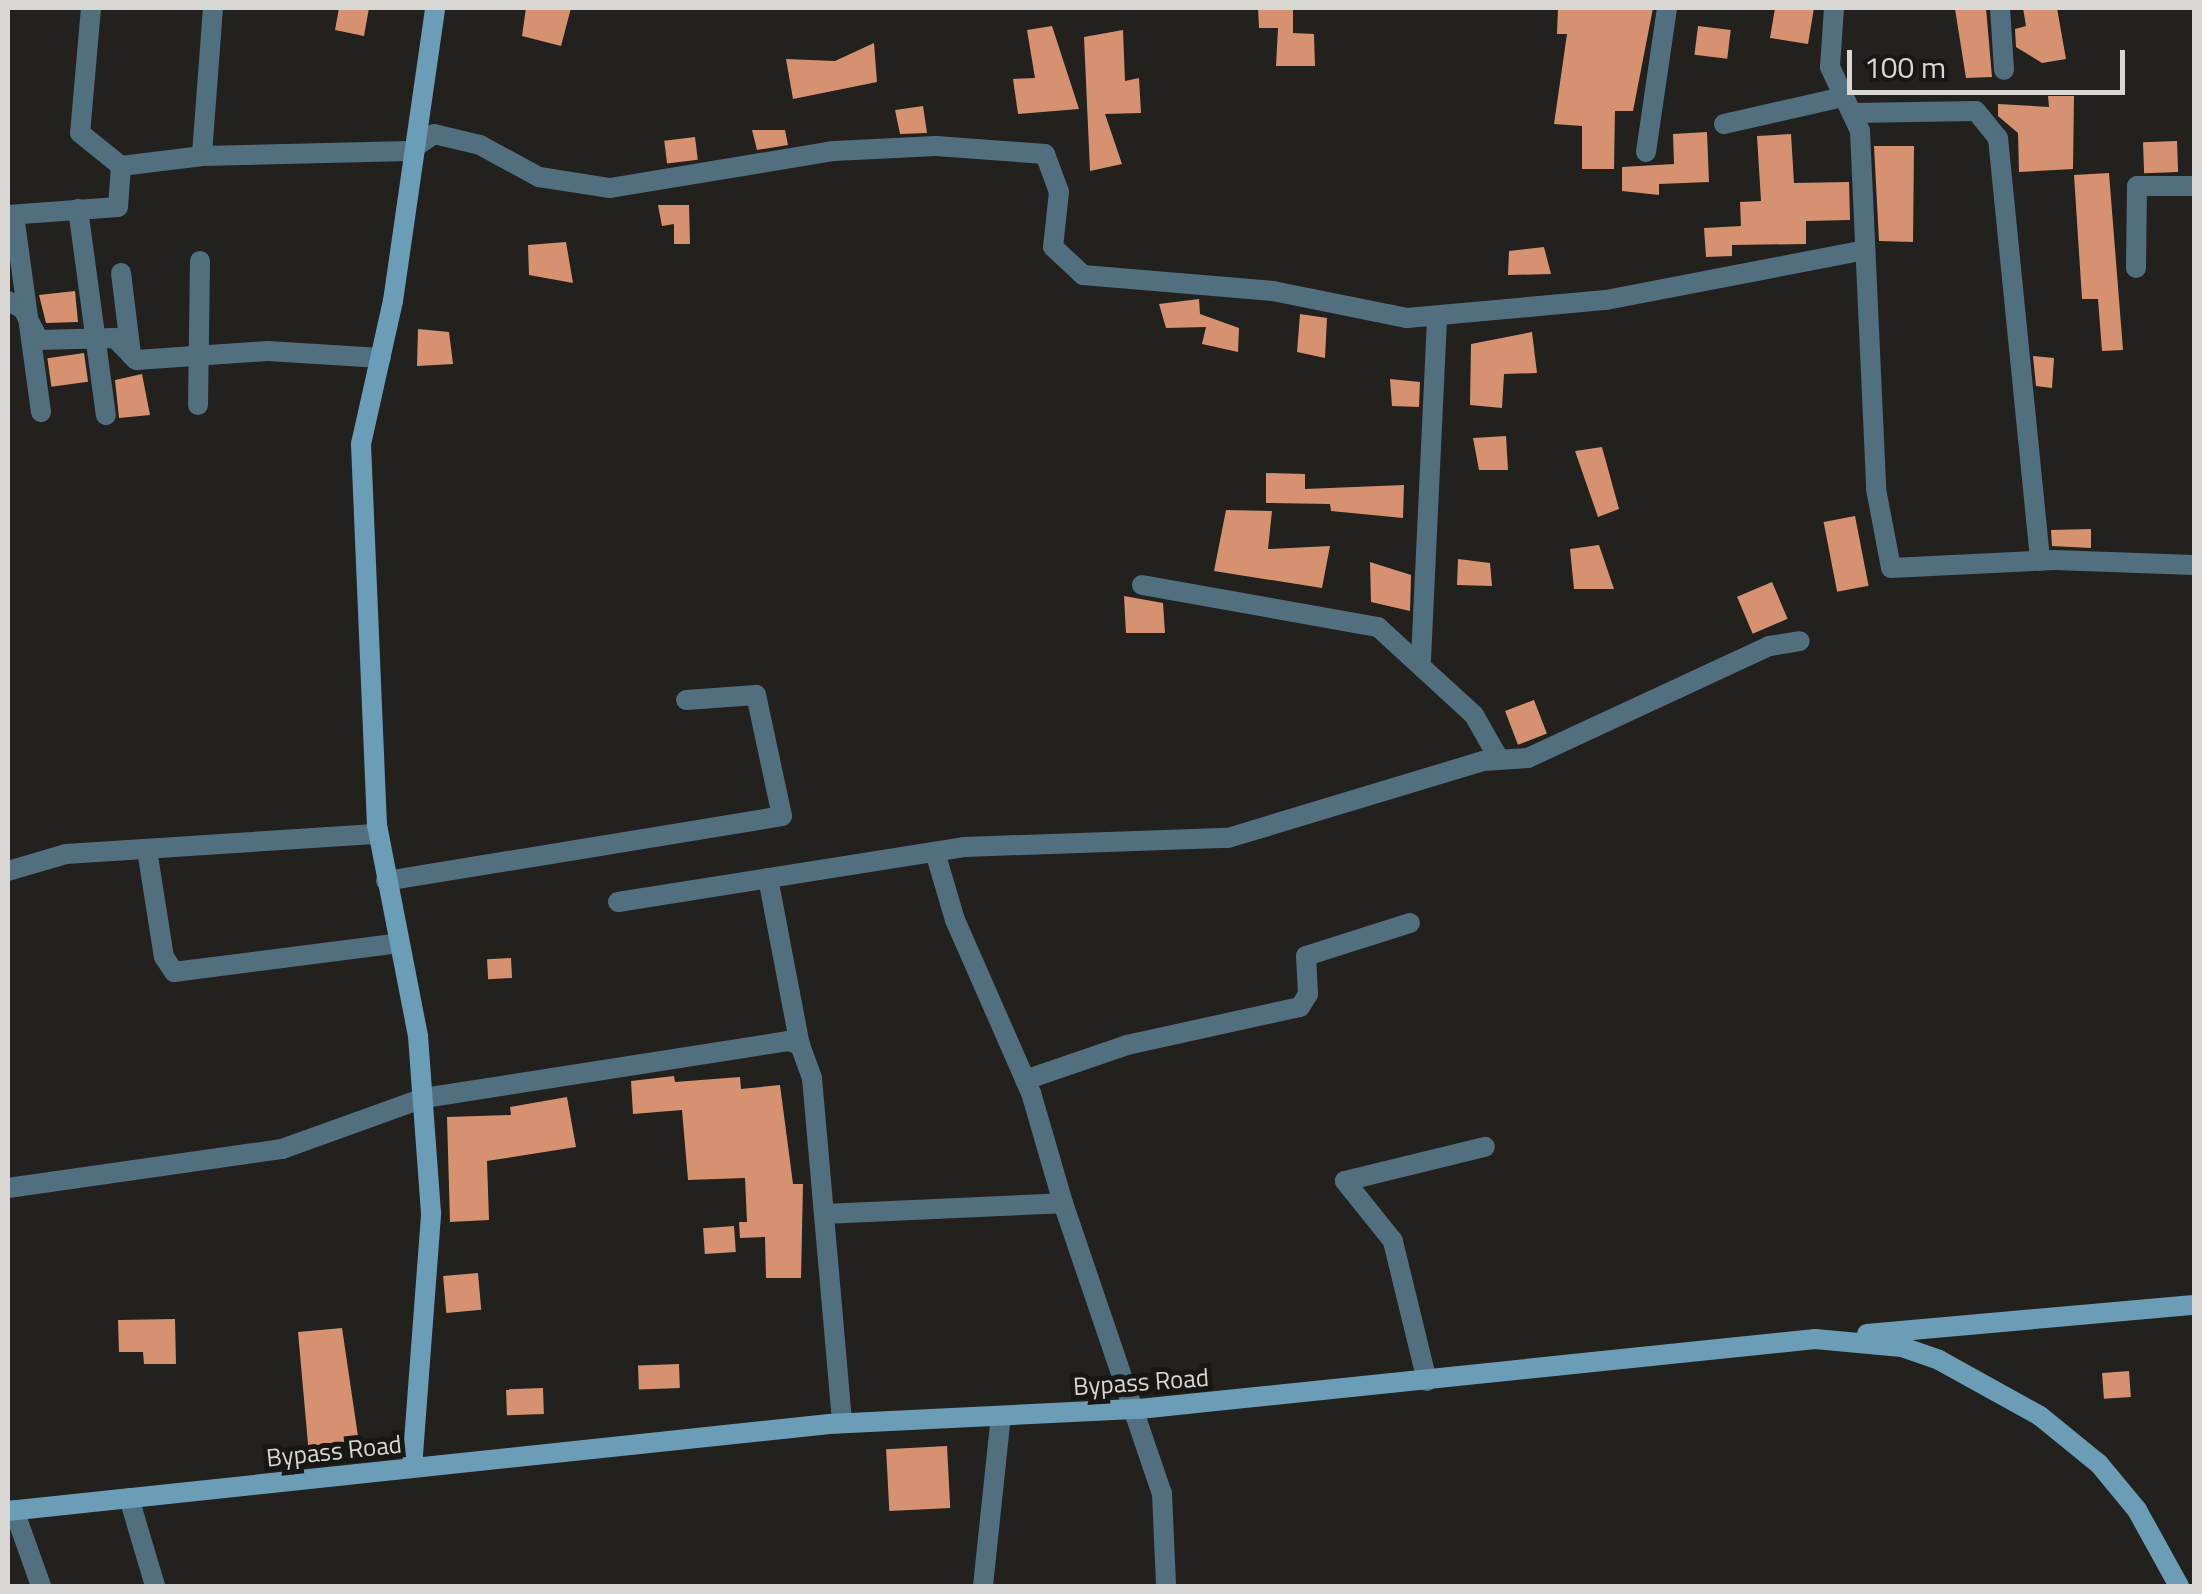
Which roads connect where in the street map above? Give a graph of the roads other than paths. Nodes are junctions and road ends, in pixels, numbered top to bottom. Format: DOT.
graph roads {
  1 [pos="90,8"];
  2 [pos="213,8"];
  3 [pos="435,8"];
  4 [pos="1667,8"];
  5 [pos="1834,8"];
  6 [pos="2000,8"];
  7 [pos="2004,70"];
  8 [pos="1848,105"];
  9 [pos="1724,124"];
  10 [pos="409,151"];
  11 [pos="1646,152"];
  12 [pos="202,156"];
  13 [pos="121,166"];
  14 [pos="2194,186"];
  15 [pos="78,210"];
  16 [pos="11,215"];
  17 [pos="1860,251"];
  18 [pos="200,261"];
  19 [pos="2136,268"];
  20 [pos="121,274"];
  21 [pos="8,301"];
  22 [pos="1437,316"];
  23 [pos="30,328"];
  24 [pos="95,339"];
  25 [pos="196,352"];
  26 [pos="131,355"];
  27 [pos="381,358"];
  28 [pos="198,405"];
  29 [pos="41,412"];
  30 [pos="106,415"];
  31 [pos="2040,561"];
  32 [pos="2194,565"];
  33 [pos="1142,585"];
  34 [pos="1800,640"];
  35 [pos="1422,660"];
  36 [pos="686,700"];
  37 [pos="1499,759"];
  38 [pos="378,834"];
  39 [pos="147,850"];
  40 [pos="935,852"];
  41 [pos="8,871"];
  42 [pos="768,878"];
  43 [pos="386,880"];
  44 [pos="618,902"];
  45 [pos="1410,923"];
  46 [pos="399,942"];
  47 [pos="800,1044"];
  48 [pos="1025,1080"];
  49 [pos="424,1098"];
  50 [pos="1485,1147"];
  51 [pos="8,1188"];
  52 [pos="1063,1203"];
  53 [pos="824,1214"];
  54 [pos="2194,1305"];
  55 [pos="1815,1339"];
  56 [pos="1427,1381"];
  57 [pos="1139,1409"];
  58 [pos="1001,1416"];
  59 [pos="842,1424"];
  60 [pos="412,1468"];
  61 [pos="129,1498"];
  62 [pos="11,1510"];
  63 [pos="41,1586"];
  64 [pos="155,1586"];
  65 [pos="984,1586"];
  66 [pos="1166,1586"];
  67 [pos="2179,1586"];
  1 -- 13 [label="street"];
  2 -- 12 [label="street"];
  3 -- 10 [label="main road"];
  4 -- 11 [label="street"];
  5 -- 8 [label="street"];
  6 -- 7 [label="street"];
  8 -- 9 [label="street"];
  8 -- 17 [label="street"];
  8 -- 31 [label="street"];
  10 -- 12 [label="street"];
  10 -- 22 [label="street"];
  10 -- 27 [label="main road"];
  12 -- 13 [label="street"];
  13 -- 15 [label="street"];
  14 -- 19 [label="street"];
  15 -- 16 [label="street"];
  15 -- 24 [label="street"];
  16 -- 23 [label="street"];
  17 -- 22 [label="street"];
  17 -- 31 [label="street"];
  18 -- 25 [label="street"];
  20 -- 26 [label="street"];
  21 -- 23 [label="street"];
  22 -- 35 [label="street"];
  23 -- 24 [label="street"];
  23 -- 29 [label="street"];
  24 -- 26 [label="street"];
  24 -- 30 [label="street"];
  25 -- 26 [label="street"];
  25 -- 27 [label="street"];
  25 -- 28 [label="street"];
  27 -- 38 [label="main road"];
  31 -- 32 [label="street"];
  33 -- 35 [label="street"];
  34 -- 37 [label="street"];
  35 -- 37 [label="street"];
  36 -- 43 [label="street"];
  37 -- 40 [label="street"];
  38 -- 39 [label="street"];
  38 -- 43 [label="main road"];
  39 -- 41 [label="street"];
  39 -- 46 [label="street"];
  40 -- 42 [label="street"];
  40 -- 48 [label="street"];
  42 -- 44 [label="street"];
  42 -- 47 [label="street"];
  43 -- 46 [label="main road"];
  45 -- 48 [label="street"];
  46 -- 49 [label="main road"];
  47 -- 49 [label="street"];
  47 -- 53 [label="street"];
  48 -- 52 [label="street"];
  49 -- 51 [label="street"];
  49 -- 60 [label="main road"];
  50 -- 56 [label="street"];
  52 -- 53 [label="street"];
  52 -- 57 [label="street"];
  53 -- 59 [label="street"];
  54 -- 55 [label="main road"];
  55 -- 56 [label="main road, Bypass Road"];
  55 -- 67 [label="main road, Bypass Road"];
  56 -- 57 [label="main road, Bypass Road"];
  57 -- 58 [label="main road, Bypass Road"];
  57 -- 66 [label="street"];
  58 -- 59 [label="main road, Bypass Road"];
  58 -- 65 [label="street"];
  59 -- 60 [label="main road, Bypass Road"];
  60 -- 61 [label="main road, Bypass Road"];
  61 -- 62 [label="main road, Bypass Road"];
  61 -- 64 [label="street"];
  62 -- 63 [label="street"];
}
